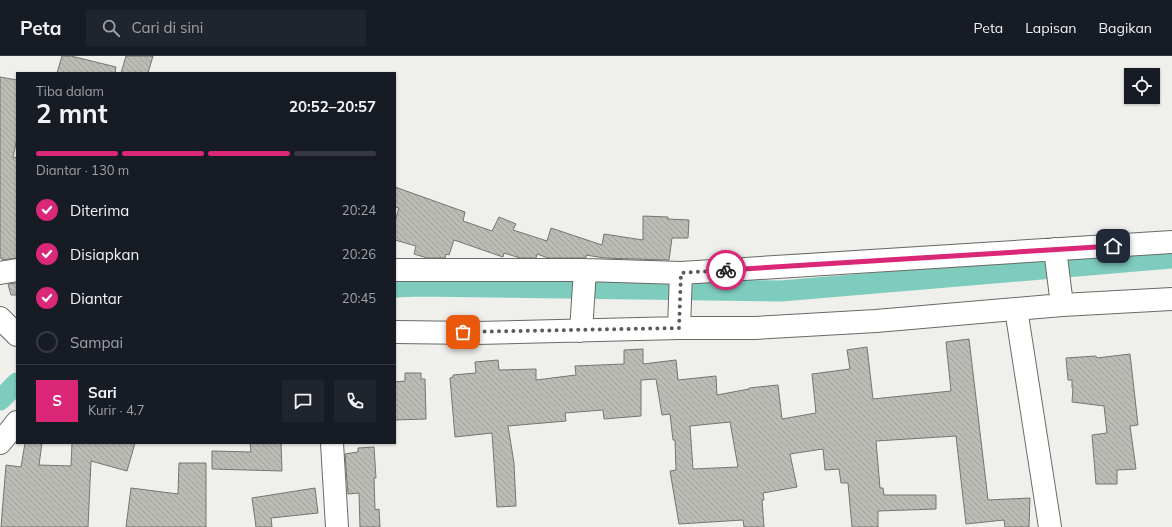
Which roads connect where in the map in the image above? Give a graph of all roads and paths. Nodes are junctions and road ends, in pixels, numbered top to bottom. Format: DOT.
graph roads {
  1 [pos="1172,242"];
  2 [pos="1056,253"];
  3 [pos="16,270"];
  4 [pos="396,270"];
  5 [pos="0,273"];
  6 [pos="586,273"];
  7 [pos="680,276"];
  8 [pos="1061,298"];
  9 [pos="1172,299"];
  10 [pos="1016,309"];
  11 [pos="582,323"];
  12 [pos="679,323"];
  13 [pos="396,332"];
  14 [pos="16,423"];
  15 [pos="0,443"];
  16 [pos="332,444"];
  17 [pos="337,527"];
  18 [pos="1050,527"];
  1 -- 2 [label="street"];
  2 -- 7 [label="street"];
  2 -- 8 [label="street"];
  3 -- 5 [label="street"];
  4 -- 6 [label="street"];
  6 -- 7 [label="street"];
  6 -- 11 [label="street"];
  7 -- 12 [label="street"];
  8 -- 9 [label="street"];
  8 -- 10 [label="street"];
  10 -- 12 [label="street"];
  10 -- 18 [label="street"];
  11 -- 12 [label="street"];
  11 -- 13 [label="street"];
  14 -- 15 [label="street"];
  16 -- 17 [label="street"];
}
